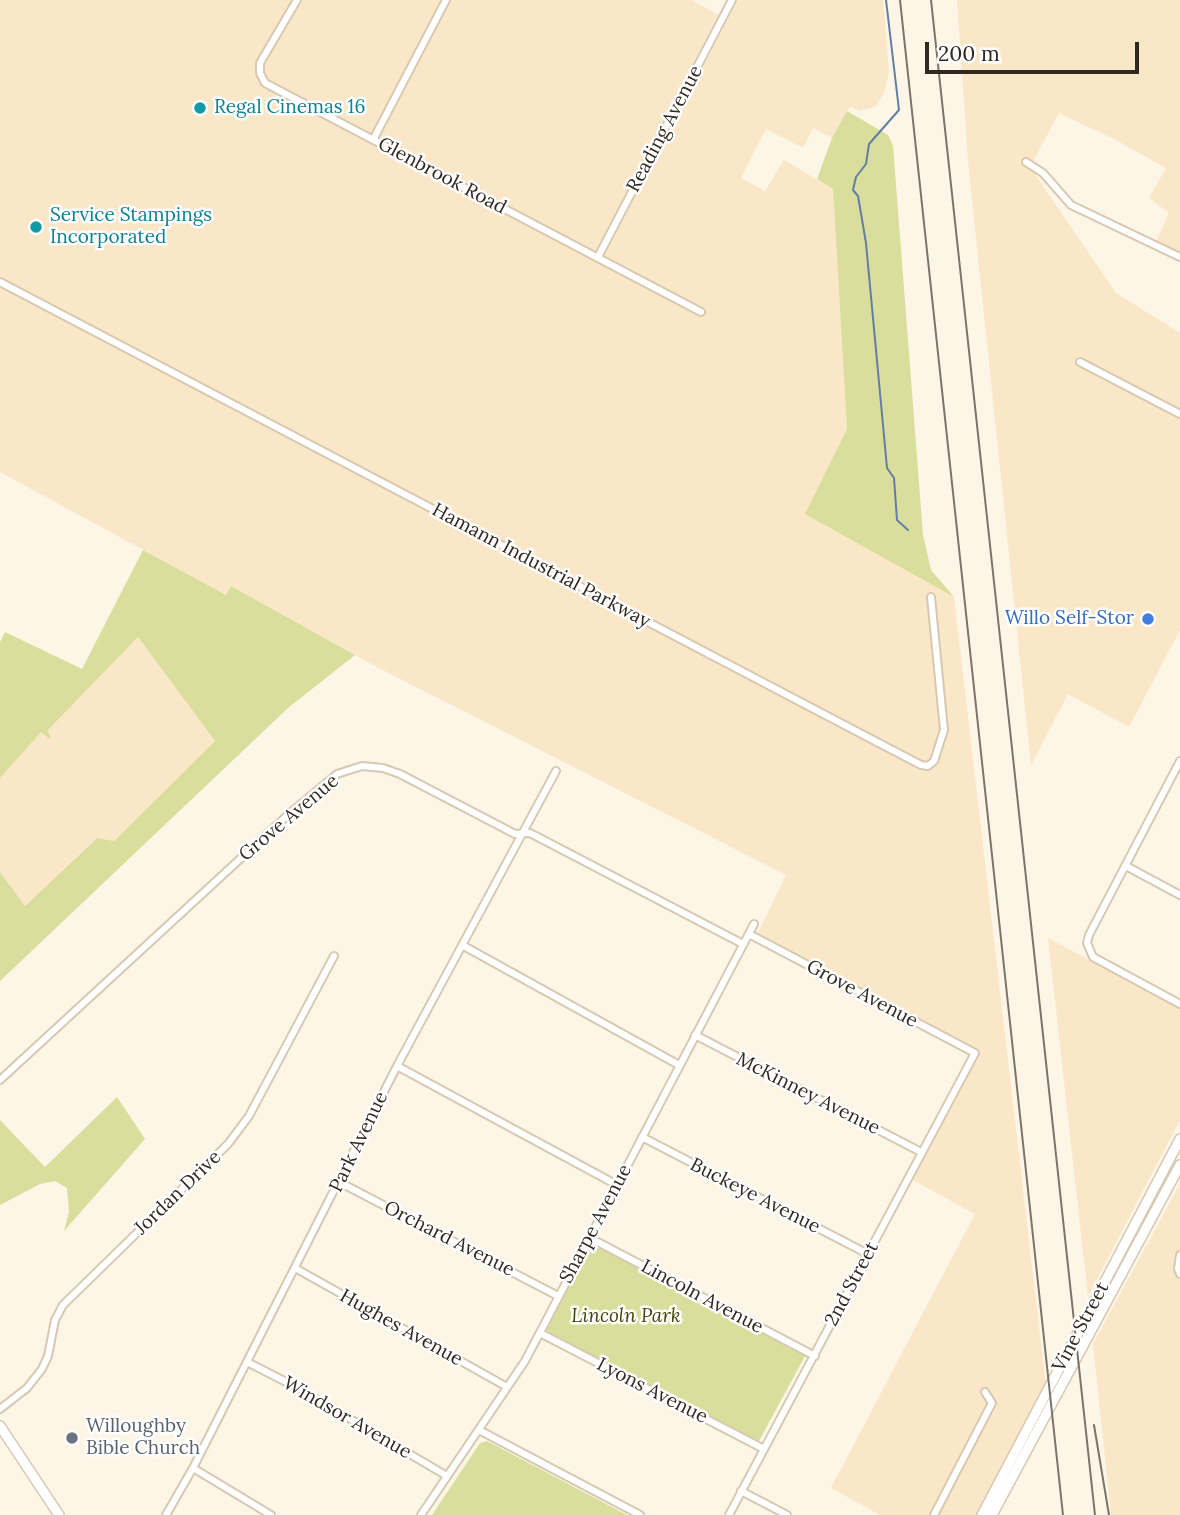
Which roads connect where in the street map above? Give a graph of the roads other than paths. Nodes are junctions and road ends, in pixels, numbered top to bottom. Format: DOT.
graph roads {
  1 [pos="297,0"];
  2 [pos="446,0"];
  3 [pos="732,0"];
  4 [pos="373,140"];
  5 [pos="1026,162"];
  6 [pos="598,257"];
  7 [pos="1180,257"];
  8 [pos="0,282"];
  9 [pos="701,312"];
  10 [pos="1080,362"];
  11 [pos="1180,414"];
  12 [pos="931,597"];
  13 [pos="1180,761"];
  14 [pos="556,771"];
  15 [pos="523,833"];
  16 [pos="1126,866"];
  17 [pos="1180,895"];
  18 [pos="754,924"];
  19 [pos="749,934"];
  20 [pos="743,944"];
  21 [pos="462,945"];
  22 [pos="334,956"];
  23 [pos="1180,1004"];
  24 [pos="695,1035"];
  25 [pos="975,1053"];
  26 [pos="679,1065"];
  27 [pos="397,1066"];
  28 [pos="0,1080"];
  29 [pos="642,1137"];
  30 [pos="1180,1139"];
  31 [pos="921,1152"];
  32 [pos="1180,1165"];
  33 [pos="339,1182"];
  34 [pos="617,1185"];
  35 [pos="590,1238"];
  36 [pos="868,1254"];
  37 [pos="1180,1255"];
  38 [pos="295,1268"];
  39 [pos="1180,1274"];
  40 [pos="558,1296"];
  41 [pos="540,1333"];
  42 [pos="815,1356"];
  43 [pos="247,1362"];
  44 [pos="507,1387"];
  45 [pos="985,1392"];
  46 [pos="0,1409"];
  47 [pos="0,1426"];
  48 [pos="479,1430"];
  49 [pos="764,1449"];
  50 [pos="192,1468"];
  51 [pos="447,1476"];
  52 [pos="741,1491"];
  53 [pos="59,1515"];
  54 [pos="166,1515"];
  55 [pos="271,1515"];
  56 [pos="421,1515"];
  57 [pos="640,1515"];
  58 [pos="729,1515"];
  59 [pos="787,1515"];
  60 [pos="934,1515"];
  61 [pos="982,1515"];
  62 [pos="992,1515"];
  1 -- 4 [label="street, Glenbrook Road"];
  2 -- 4 [label="street"];
  3 -- 6 [label="street, Reading Avenue"];
  4 -- 6 [label="street, Glenbrook Road"];
  5 -- 7 [label="street"];
  6 -- 9 [label="street, Glenbrook Road"];
  8 -- 12 [label="street, Hamann Industrial Parkway"];
  10 -- 11 [label="street"];
  13 -- 16 [label="street"];
  14 -- 15 [label="street, Park Avenue"];
  15 -- 20 [label="street, Grove Avenue"];
  15 -- 21 [label="street, Park Avenue"];
  15 -- 28 [label="street, Grove Avenue"];
  16 -- 17 [label="street"];
  16 -- 23 [label="street"];
  18 -- 19 [label="street, Sharpe Avenue"];
  19 -- 20 [label="street, Sharpe Avenue"];
  19 -- 25 [label="street, Grove Avenue"];
  20 -- 24 [label="street, Sharpe Avenue"];
  21 -- 26 [label="street"];
  21 -- 27 [label="street, Park Avenue"];
  22 -- 46 [label="street, Jordan Drive"];
  24 -- 26 [label="street, Sharpe Avenue"];
  24 -- 31 [label="street, McKinney Avenue"];
  25 -- 31 [label="street, 2nd Street"];
  26 -- 29 [label="street, Sharpe Avenue"];
  27 -- 33 [label="street, Park Avenue"];
  27 -- 34 [label="street"];
  29 -- 34 [label="street, Sharpe Avenue"];
  29 -- 36 [label="street, Buckeye Avenue"];
  30 -- 61 [label="main road, Vine Street"];
  31 -- 36 [label="street, 2nd Street"];
  32 -- 62 [label="main road, Vine Street"];
  33 -- 38 [label="street, Park Avenue"];
  33 -- 40 [label="street, Orchard Avenue"];
  34 -- 35 [label="street, Sharpe Avenue"];
  35 -- 40 [label="street, Sharpe Avenue"];
  35 -- 42 [label="street, Lincoln Avenue"];
  36 -- 42 [label="street, 2nd Street"];
  37 -- 39 [label="street"];
  38 -- 43 [label="street, Park Avenue"];
  38 -- 44 [label="street, Hughes Avenue"];
  40 -- 41 [label="street, Sharpe Avenue"];
  41 -- 44 [label="street, Sharpe Avenue"];
  41 -- 49 [label="street, Lyons Avenue"];
  42 -- 49 [label="street, 2nd Street"];
  43 -- 50 [label="street, Park Avenue"];
  43 -- 51 [label="street, Windsor Avenue"];
  44 -- 48 [label="street, Sharpe Avenue"];
  45 -- 60 [label="street"];
  47 -- 53 [label="main road"];
  48 -- 51 [label="street, Sharpe Avenue"];
  48 -- 57 [label="street"];
  49 -- 52 [label="street, 2nd Street"];
  50 -- 54 [label="street, Park Avenue"];
  50 -- 55 [label="street"];
  51 -- 56 [label="street, Sharpe Avenue"];
  52 -- 58 [label="street, 2nd Street"];
  52 -- 59 [label="street"];
}
